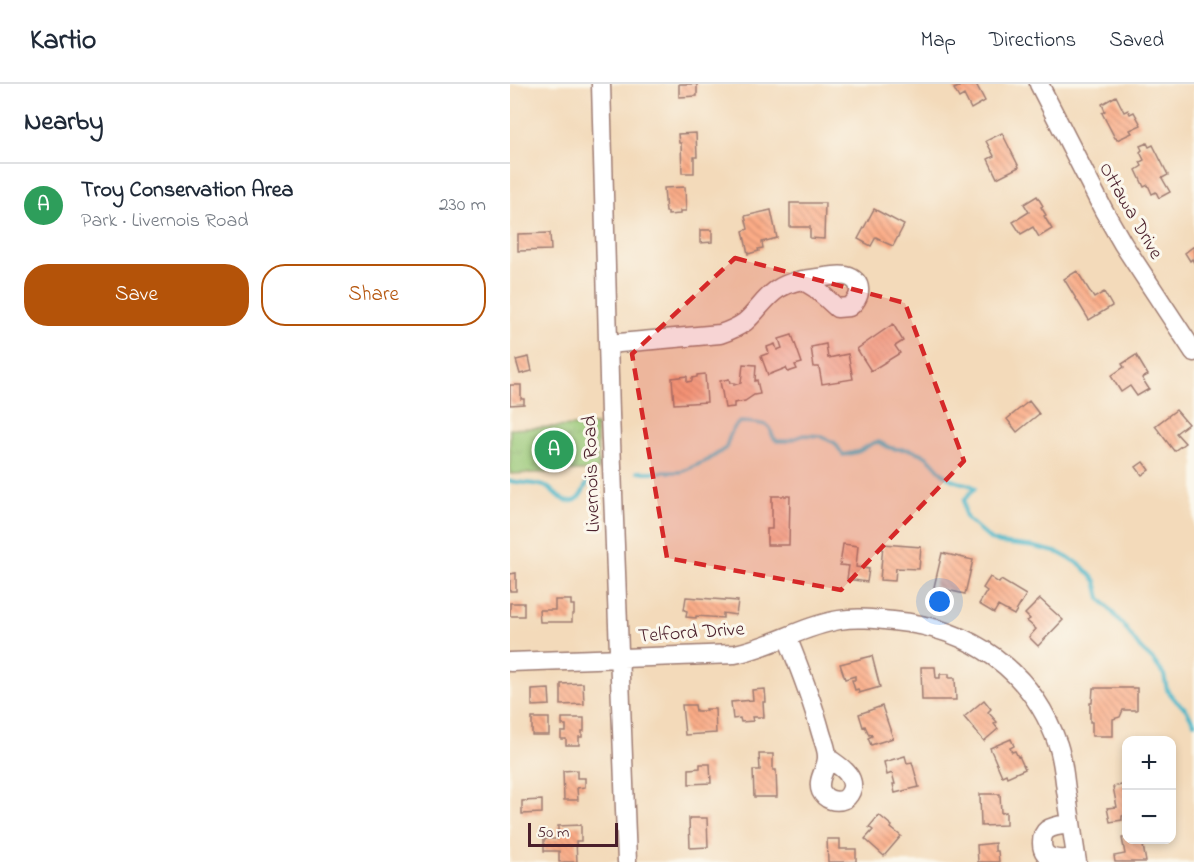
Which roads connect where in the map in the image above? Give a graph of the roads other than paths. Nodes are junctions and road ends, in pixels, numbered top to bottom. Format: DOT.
graph roads {
  1 [pos="601,84"];
  2 [pos="1039,84"];
  3 [pos="802,280"];
  4 [pos="608,344"];
  5 [pos="1194,352"];
  6 [pos="787,637"];
  7 [pos="619,658"];
  8 [pos="510,662"];
  9 [pos="827,757"];
  10 [pos="1071,824"];
  11 [pos="1076,860"];
  12 [pos="627,862"];
  1 -- 4 [label="street, Livernois Road"];
  2 -- 5 [label="street, Ottawa Drive"];
  3 -- 4 [label="street"];
  4 -- 7 [label="street, Livernois Road"];
  6 -- 7 [label="street, Telford Drive"];
  6 -- 9 [label="street"];
  6 -- 10 [label="street, Telford Drive"];
  7 -- 8 [label="street, Telford Drive"];
  7 -- 12 [label="street, Livernois Road"];
  10 -- 11 [label="street, Telford Drive"];
  10 -- 11 [label="street, Telford Drive"];
}
